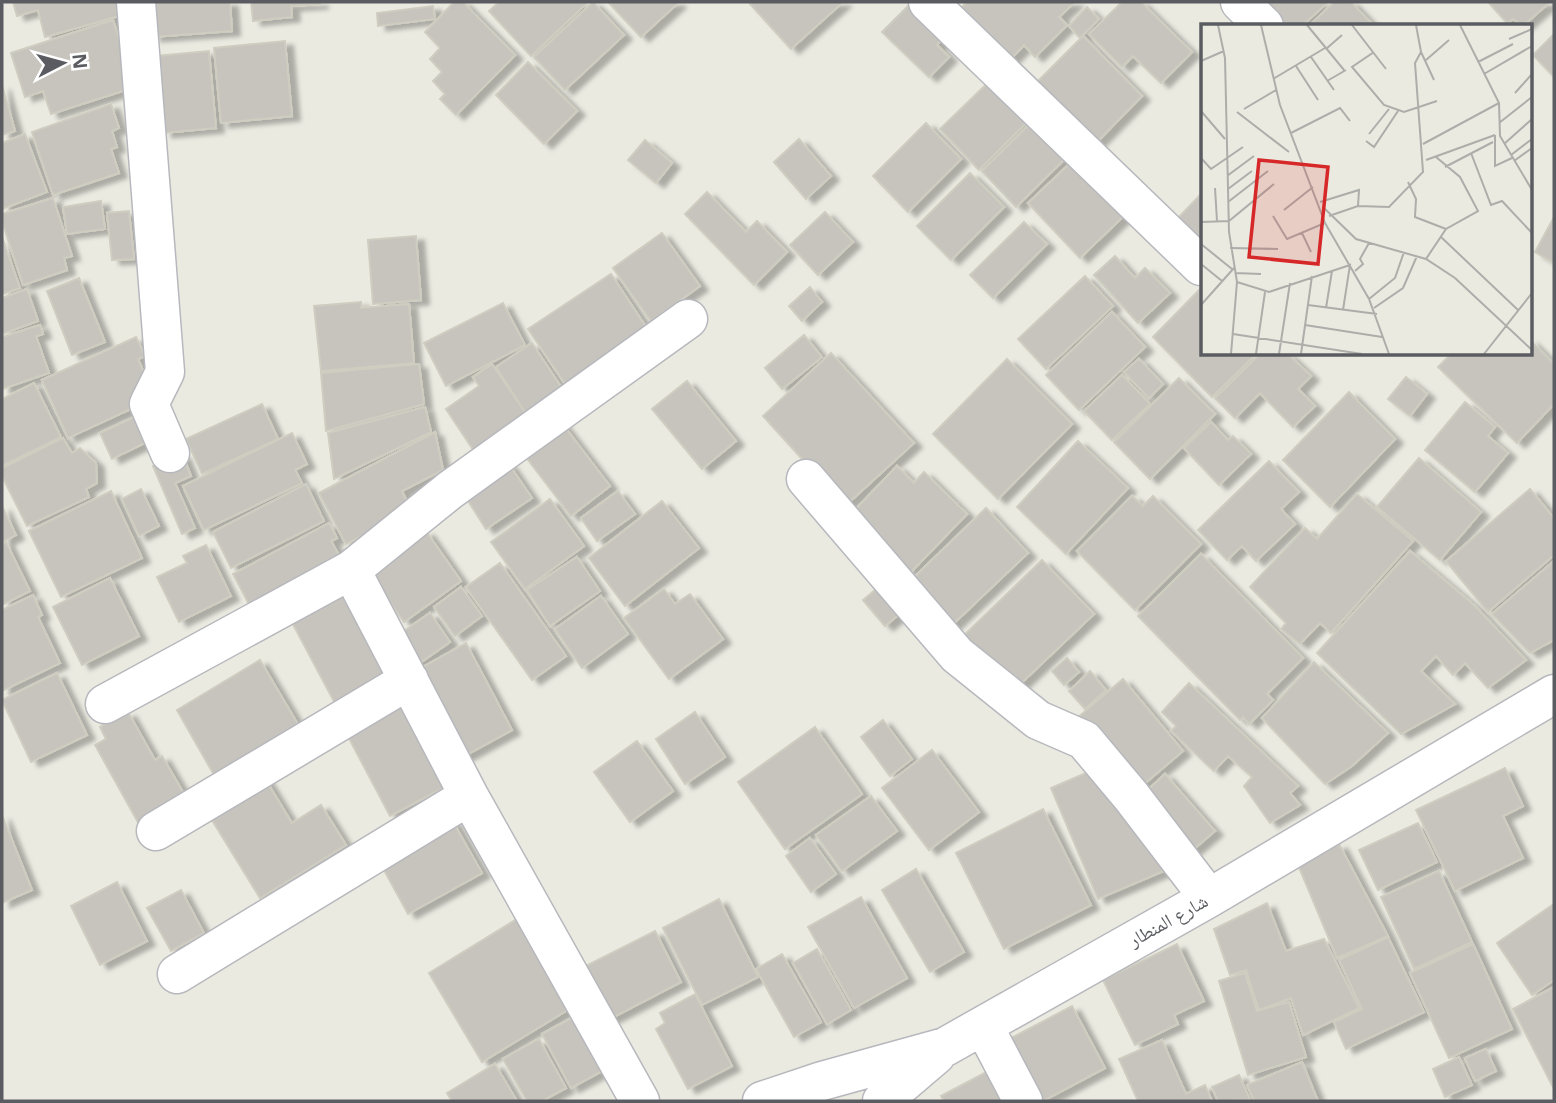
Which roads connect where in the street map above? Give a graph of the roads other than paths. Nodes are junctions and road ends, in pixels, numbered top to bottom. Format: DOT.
graph roads {
  1 [pos="136,2"];
  2 [pos="928,2"];
  3 [pos="1240,2"];
  4 [pos="1262,24"];
  5 [pos="1201,266"];
  6 [pos="688,319"];
  7 [pos="170,453"];
  8 [pos="806,479"];
  9 [pos="351,570"];
  10 [pos="409,680"];
  11 [pos="1554,694"];
  12 [pos="105,704"];
  13 [pos="469,796"];
  14 [pos="156,831"];
  15 [pos="1209,898"];
  16 [pos="177,974"];
  17 [pos="985,1027"];
  18 [pos="945,1047"];
  19 [pos="640,1101"];
  20 [pos="762,1101"];
  21 [pos="882,1101"];
  22 [pos="1023,1101"];
  1 -- 7 [label="street"];
  2 -- 5 [label="street"];
  3 -- 4 [label="street"];
  6 -- 9 [label="street"];
  8 -- 15 [label="street"];
  9 -- 10 [label="street"];
  9 -- 12 [label="street"];
  10 -- 13 [label="street"];
  10 -- 14 [label="street"];
  11 -- 15 [label="street, شارع المنطار"];
  13 -- 16 [label="street"];
  13 -- 19 [label="street"];
  15 -- 17 [label="street, شارع المنطار"];
  17 -- 18 [label="street, شارع المنطار"];
  17 -- 22 [label="street"];
  18 -- 20 [label="street, شارع المنطار"];
  18 -- 21 [label="street"];
}
